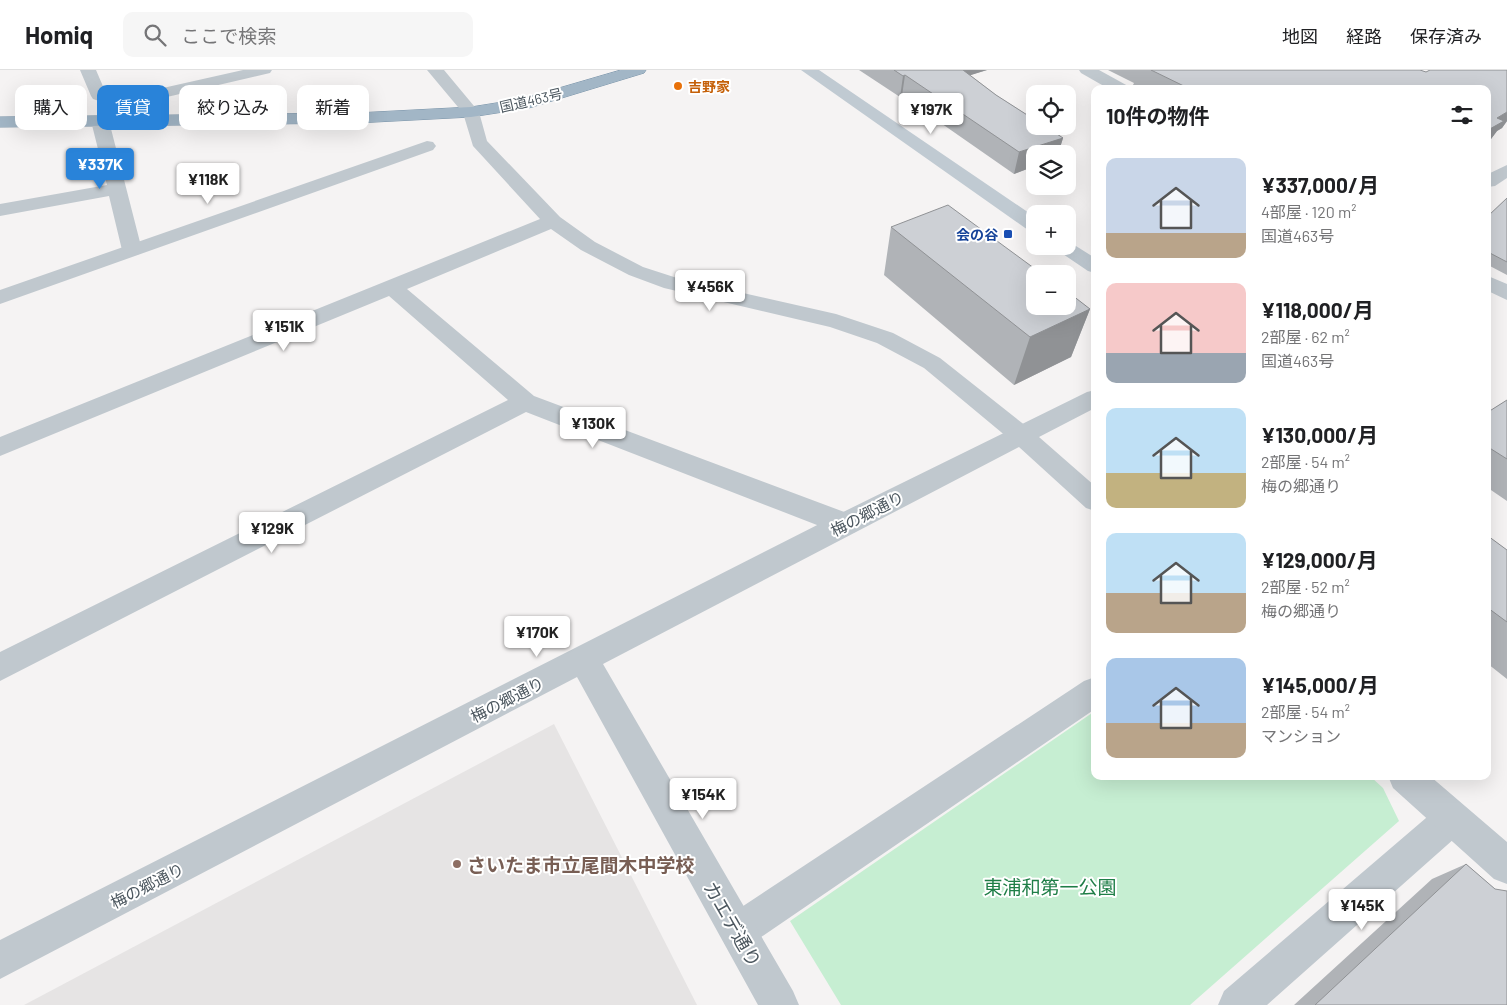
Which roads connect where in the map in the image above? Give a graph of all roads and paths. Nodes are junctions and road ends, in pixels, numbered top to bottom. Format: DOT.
graph roads {
  1 [pos="88,70"];
  2 [pos="264,70"];
  3 [pos="435,70"];
  4 [pos="638,70"];
  5 [pos="809,70"];
  6 [pos="1087,70"];
  7 [pos="1115,85"];
  8 [pos="471,112"];
  9 [pos="169,120"];
  10 [pos="97,121"];
  11 [pos="0,122"];
  12 [pos="102,130"];
  13 [pos="427,146"];
  14 [pos="1507,170"];
  15 [pos="1491,180"];
  16 [pos="117,189"];
  17 [pos="0,210"];
  18 [pos="1026,220"];
  19 [pos="554,222"];
  20 [pos="132,250"];
  21 [pos="1076,255"];
  22 [pos="1091,265"];
  23 [pos="1491,284"];
  24 [pos="392,287"];
  25 [pos="1507,293"];
  26 [pos="0,297"];
  27 [pos="1091,400"];
  28 [pos="525,402"];
  29 [pos="1022,436"];
  30 [pos="0,447"];
  31 [pos="1091,497"];
  32 [pos="845,524"];
  33 [pos="584,660"];
  34 [pos="0,667"];
  35 [pos="1091,694"];
  36 [pos="1410,780"];
  37 [pos="1452,818"];
  38 [pos="1507,866"];
  39 [pos="738,931"];
  40 [pos="0,960"];
  41 [pos="779,1005"];
  42 [pos="1238,1005"];
  1 -- 2 [label="street"];
  3 -- 8 [label="street"];
  4 -- 8 [label="highway, 国道463号"];
  5 -- 18 [label="main road"];
  6 -- 7 [label="street"];
  8 -- 9 [label="highway, 国道463号"];
  8 -- 19 [label="street"];
  10 -- 11 [label="highway, 国道463号"];
  12 -- 16 [label="street"];
  13 -- 20 [label="street"];
  14 -- 15 [label="street"];
  16 -- 17 [label="street"];
  16 -- 20 [label="street"];
  19 -- 24 [label="street"];
  19 -- 29 [label="street"];
  20 -- 26 [label="street"];
  21 -- 22 [label="main road"];
  23 -- 25 [label="street"];
  24 -- 28 [label="street"];
  24 -- 30 [label="street"];
  27 -- 29 [label="street, 梅の郷通り"];
  28 -- 32 [label="street"];
  28 -- 34 [label="street"];
  29 -- 31 [label="street"];
  29 -- 32 [label="street, 梅の郷通り"];
  32 -- 33 [label="street, 梅の郷通り"];
  33 -- 39 [label="street, カエデ通り"];
  33 -- 40 [label="street, 梅の郷通り"];
  35 -- 39 [label="street"];
  36 -- 37 [label="street"];
  37 -- 38 [label="street"];
  37 -- 42 [label="street"];
  39 -- 41 [label="street, カエデ通り"];
}
